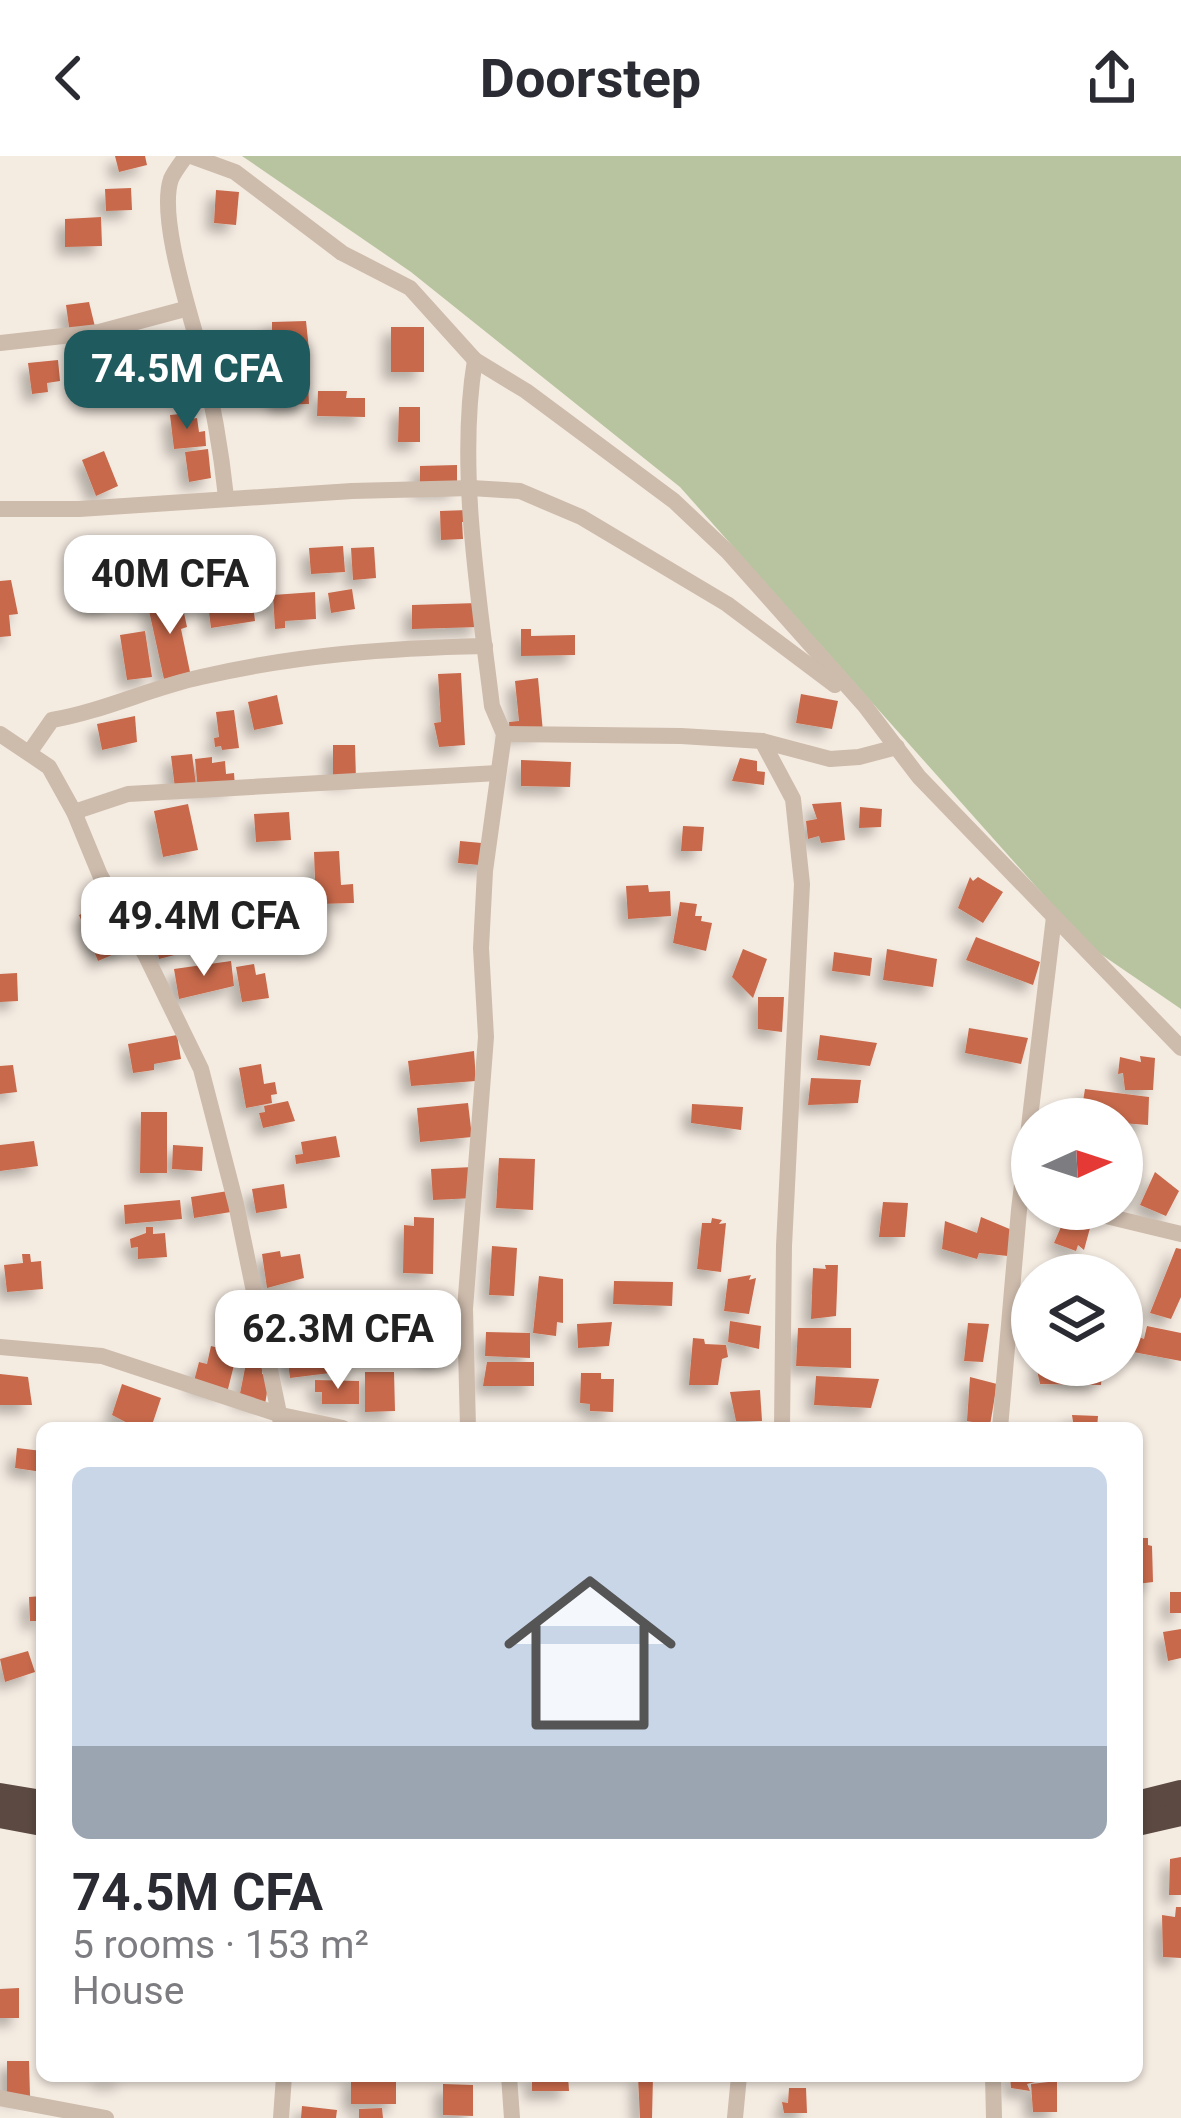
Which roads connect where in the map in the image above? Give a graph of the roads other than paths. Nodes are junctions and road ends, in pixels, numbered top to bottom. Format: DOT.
graph roads {
  1 [pos="188,156"];
  2 [pos="185,309"];
  3 [pos="0,344"];
  4 [pos="475,360"];
  5 [pos="471,488"];
  6 [pos="226,497"];
  7 [pos="0,509"];
  8 [pos="484,646"];
  9 [pos="865,706"];
  10 [pos="0,734"];
  11 [pos="504,734"];
  12 [pos="762,741"];
  13 [pos="896,747"];
  14 [pos="29,753"];
  15 [pos="498,773"];
  16 [pos="74,812"];
  17 [pos="1054,917"];
  18 [pos="1181,1048"];
  19 [pos="1036,1098"];
  20 [pos="1143,1225"];
  21 [pos="1023,1230"];
  22 [pos="1181,1234"];
  23 [pos="0,1347"];
  24 [pos="281,1422"];
  25 [pos="468,1422"];
  26 [pos="782,1422"];
  27 [pos="1001,1422"];
  28 [pos="1181,1792"];
  29 [pos="0,1795"];
  30 [pos="36,1801"];
  31 [pos="1143,1802"];
  32 [pos="1181,1814"];
  33 [pos="0,1816"];
  34 [pos="36,1823"];
  35 [pos="1143,1824"];
  36 [pos="284,2082"];
  37 [pos="509,2082"];
  38 [pos="738,2082"];
  39 [pos="993,2082"];
  40 [pos="0,2098"];
  41 [pos="106,2118"];
  42 [pos="281,2118"];
  43 [pos="512,2118"];
  44 [pos="735,2118"];
  45 [pos="994,2118"];
  1 -- 2 [label="street"];
  1 -- 4 [label="street"];
  2 -- 3 [label="street"];
  2 -- 6 [label="street"];
  4 -- 5 [label="street"];
  4 -- 9 [label="street"];
  5 -- 6 [label="street"];
  5 -- 8 [label="street"];
  5 -- 9 [label="street"];
  6 -- 7 [label="street"];
  8 -- 11 [label="street"];
  8 -- 14 [label="street"];
  9 -- 13 [label="street"];
  10 -- 14 [label="street"];
  11 -- 12 [label="street"];
  11 -- 15 [label="street"];
  12 -- 13 [label="street"];
  12 -- 26 [label="street"];
  13 -- 17 [label="street"];
  14 -- 16 [label="street"];
  15 -- 16 [label="street"];
  15 -- 25 [label="street"];
  16 -- 24 [label="street"];
  17 -- 18 [label="street"];
  17 -- 19 [label="street"];
  20 -- 22 [label="street"];
  21 -- 27 [label="street"];
  23 -- 24 [label="street"];
  28 -- 31 [label="highway"];
  29 -- 30 [label="highway"];
  32 -- 35 [label="highway"];
  33 -- 34 [label="highway"];
  36 -- 42 [label="street"];
  37 -- 43 [label="street"];
  38 -- 44 [label="street"];
  39 -- 45 [label="street"];
  40 -- 41 [label="street"];
}
